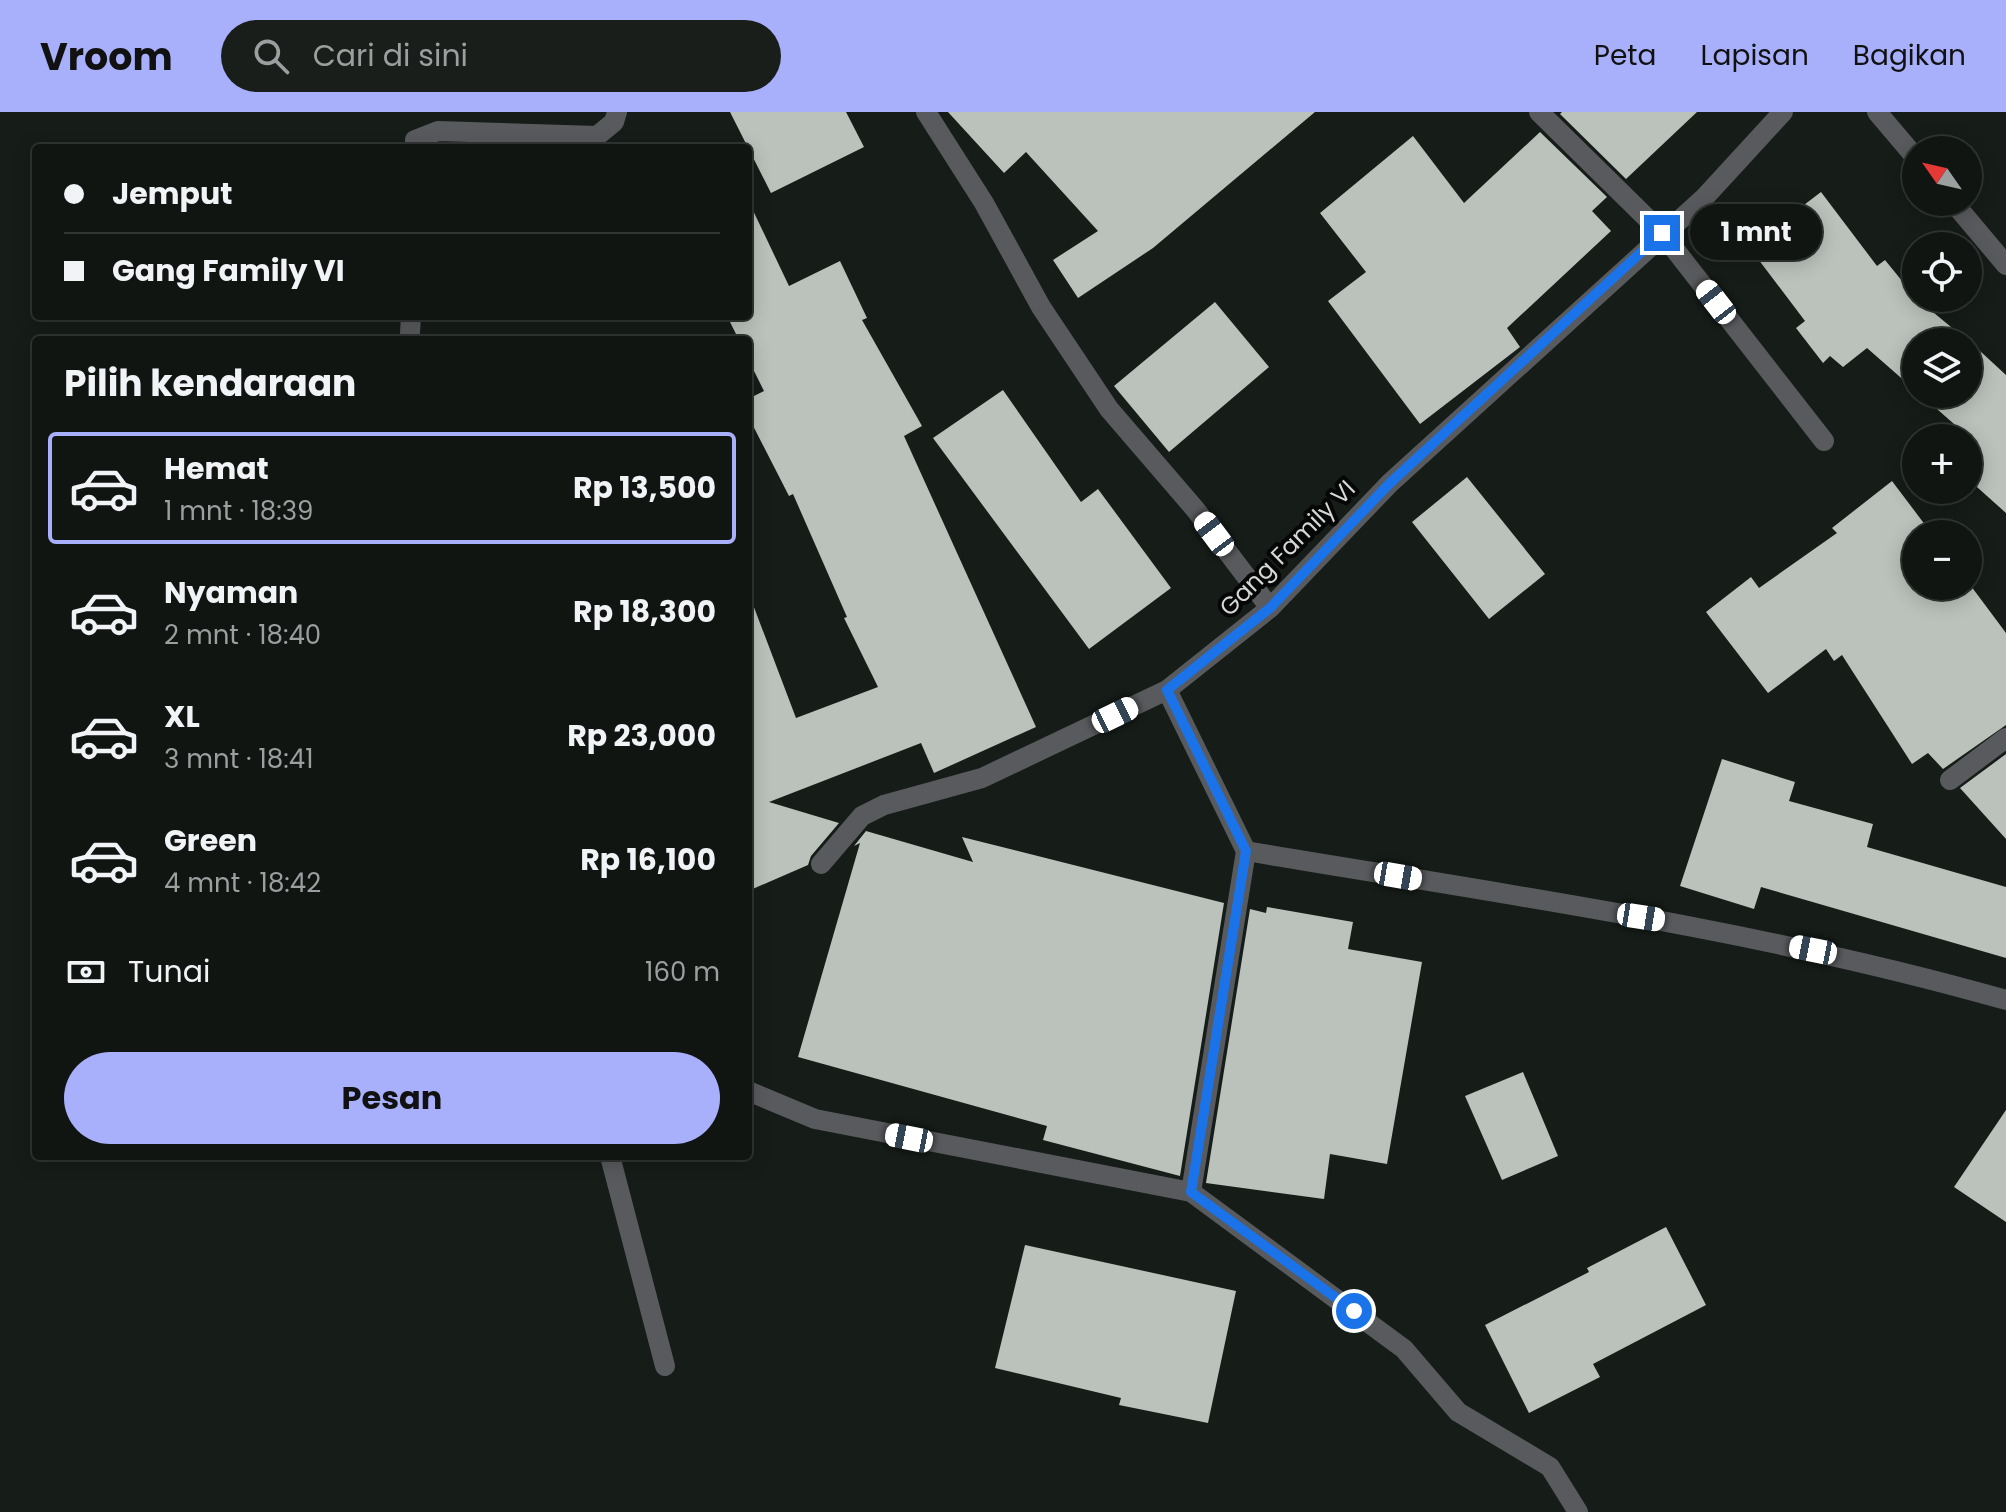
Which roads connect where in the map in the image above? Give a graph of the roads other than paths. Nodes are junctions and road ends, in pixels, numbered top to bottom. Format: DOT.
graph roads {
  1 [pos="617,112"];
  2 [pos="926,112"];
  3 [pos="1539,112"];
  4 [pos="1783,112"];
  5 [pos="1877,112"];
  6 [pos="1902,141"];
  7 [pos="415,144"];
  8 [pos="1965,216"];
  9 [pos="1662,233"];
  10 [pos="2006,265"];
  11 [pos="1824,441"];
  12 [pos="1270,608"];
  13 [pos="1167,690"];
  14 [pos="2006,738"];
  15 [pos="1950,780"];
  16 [pos="1246,851"];
  17 [pos="821,864"];
  18 [pos="2006,1000"];
  19 [pos="752,1093"];
  20 [pos="611,1160"];
  21 [pos="1191,1192"];
  22 [pos="665,1366"];
  23 [pos="1578,1512"];
  1 -- 7 [label="street"];
  2 -- 12 [label="street"];
  3 -- 9 [label="street"];
  4 -- 9 [label="street, Gang Family VI"];
  5 -- 6 [label="street"];
  8 -- 10 [label="street"];
  9 -- 11 [label="street"];
  9 -- 12 [label="street, Gang Family VI"];
  12 -- 13 [label="street, Gang Family VI"];
  13 -- 16 [label="street"];
  13 -- 17 [label="street, Gang Family VI"];
  14 -- 15 [label="street"];
  16 -- 18 [label="street"];
  16 -- 21 [label="street"];
  19 -- 21 [label="street"];
  20 -- 22 [label="street"];
  21 -- 23 [label="street"];
}
